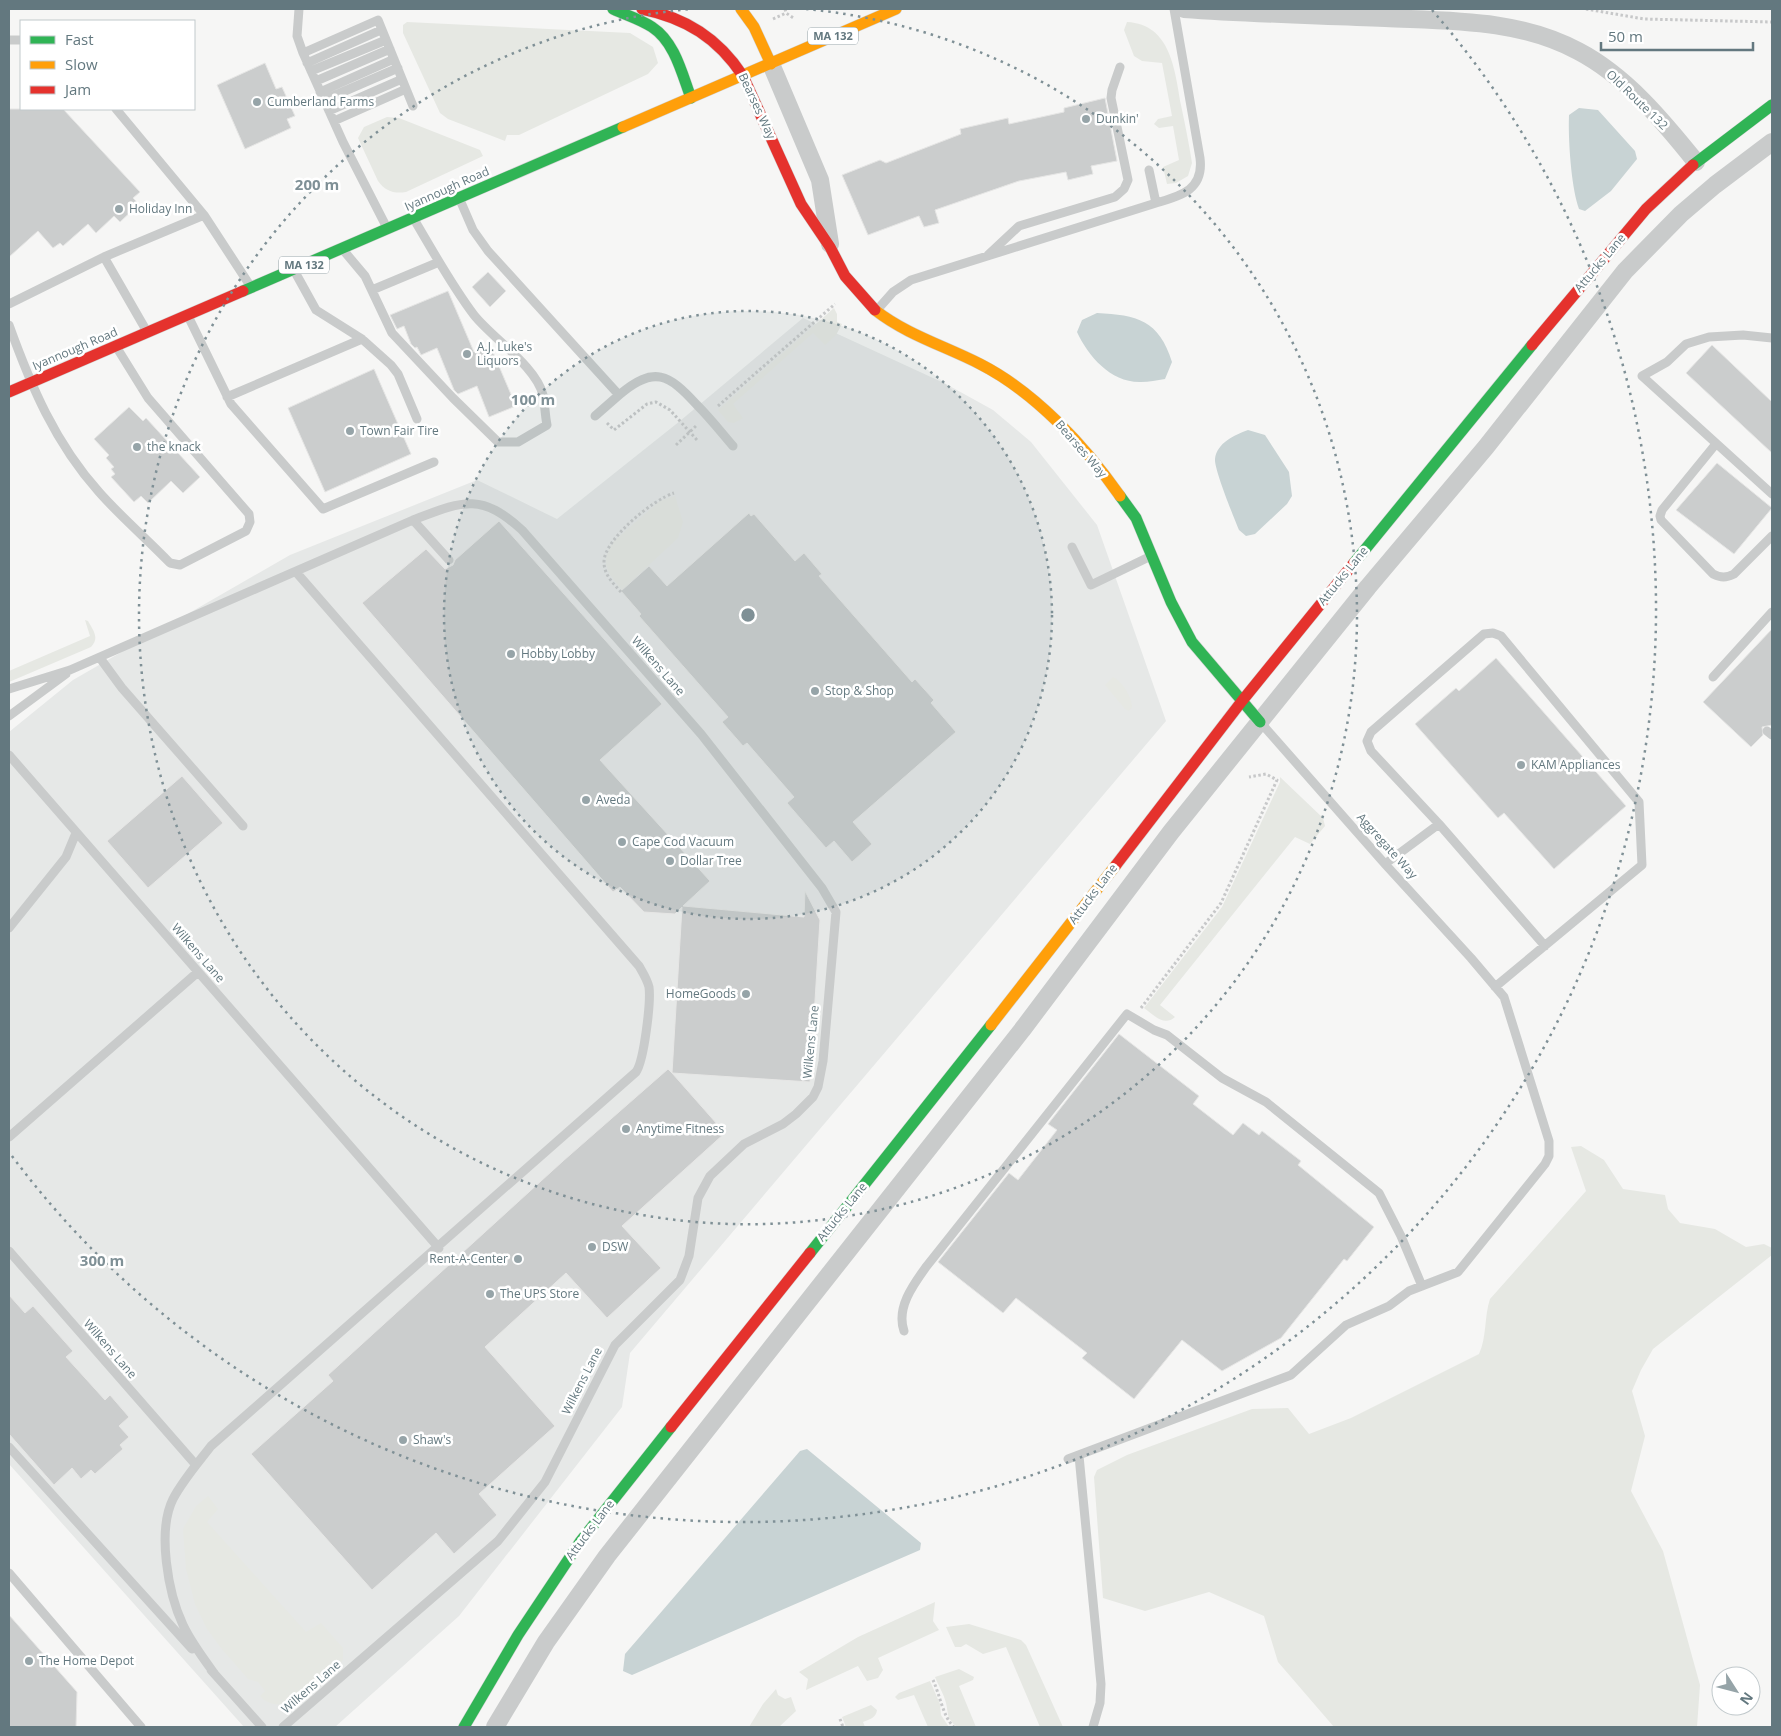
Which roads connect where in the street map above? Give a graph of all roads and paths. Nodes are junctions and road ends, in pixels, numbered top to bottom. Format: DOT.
graph roads {
  1 [pos="299,9"];
  2 [pos="613,9"];
  3 [pos="642,9"];
  4 [pos="741,9"];
  5 [pos="896,9"];
  6 [pos="1174,9"];
  7 [pos="1184,9"];
  8 [pos="1586,9"];
  9 [pos="786,11"];
  10 [pos="795,19"];
  11 [pos="770,20"];
  12 [pos="1772,22"];
  13 [pos="381,30"];
  14 [pos="386,40"];
  15 [pos="390,49"];
  16 [pos="303,53"];
  17 [pos="396,64"];
  18 [pos="771,64"];
  19 [pos="309,67"];
  20 [pos="1120,67"];
  21 [pos="743,76"];
  22 [pos="402,79"];
  23 [pos="316,81"];
  24 [pos="406,89"];
  25 [pos="322,96"];
  26 [pos="691,98"];
  27 [pos="1772,105"];
  28 [pos="414,106"];
  29 [pos="117,110"];
  30 [pos="329,111"];
  31 [pos="334,121"];
  32 [pos="1772,142"];
  33 [pos="1696,162"];
  34 [pos="1149,170"];
  35 [pos="459,198"];
  36 [pos="1156,203"];
  37 [pos="204,215"];
  38 [pos="414,218"];
  39 [pos="388,229"];
  40 [pos="830,247"];
  41 [pos="342,249"];
  42 [pos="986,256"];
  43 [pos="104,257"];
  44 [pos="439,262"];
  45 [pos="294,270"];
  46 [pos="251,288"];
  47 [pos="372,290"];
  48 [pos="9,304"];
  49 [pos="835,304"];
  50 [pos="876,311"];
  51 [pos="188,316"];
  52 [pos="9,325"];
  53 [pos="148,333"];
  54 [pos="1772,338"];
  55 [pos="362,339"];
  56 [pos="116,346"];
  57 [pos="30,383"];
  58 [pos="9,392"];
  59 [pos="619,395"];
  60 [pos="227,397"];
  61 [pos="717,407"];
  62 [pos="597,415"];
  63 [pos="416,419"];
  64 [pos="698,424"];
  65 [pos="690,432"];
  66 [pos="697,440"];
  67 [pos="676,445"];
  68 [pos="1715,445"];
  69 [pos="733,446"];
  70 [pos="434,462"];
  71 [pos="674,492"];
  72 [pos="1772,494"];
  73 [pos="414,520"];
  74 [pos="1772,536"];
  75 [pos="1072,546"];
  76 [pos="1154,555"];
  77 [pos="449,560"];
  78 [pos="296,572"];
  79 [pos="621,592"];
  80 [pos="1772,612"];
  81 [pos="100,658"];
  82 [pos="70,670"];
  83 [pos="1713,677"];
  84 [pos="9,689"];
  85 [pos="1242,701"];
  86 [pos="9,716"];
  87 [pos="1260,722"];
  88 [pos="9,756"];
  89 [pos="1249,777"];
  90 [pos="1439,824"];
  91 [pos="243,826"];
  92 [pos="76,833"];
  93 [pos="1385,864"];
  94 [pos="9,928"];
  95 [pos="1545,946"];
  96 [pos="198,972"];
  97 [pos="1496,987"];
  98 [pos="1134,1018"];
  99 [pos="9,1137"];
  100 [pos="439,1248"];
  101 [pos="9,1251"];
  102 [pos="1422,1286"];
  103 [pos="904,1331"];
  104 [pos="9,1447"];
  105 [pos="1079,1456"];
  106 [pos="1068,1458"];
  107 [pos="196,1465"];
  108 [pos="9,1573"];
  109 [pos="214,1673"];
  110 [pos="933,1680"];
  111 [pos="840,1719"];
  112 [pos="141,1727"];
  113 [pos="262,1727"];
  114 [pos="284,1727"];
  115 [pos="464,1727"];
  116 [pos="495,1727"];
  117 [pos="843,1727"];
  118 [pos="954,1727"];
  119 [pos="1092,1727"];
  1 -- 16 [label="lane"];
  2 -- 26 [label="street"];
  3 -- 21 [label="street, Bearses Way"];
  4 -- 18 [label="street, Bearses Way"];
  5 -- 18 [label="street, Iyannough Road / MA 132"];
  6 -- 36 [label="lane"];
  7 -- 33 [label="street, Old Route 132"];
  8 -- 12 [label="path"];
  9 -- 10 [label="path"];
  9 -- 11 [label="path"];
  13 -- 14 [label="lane"];
  13 -- 16 [label="lane"];
  13 -- 19 [label="lane"];
  14 -- 15 [label="lane"];
  14 -- 19 [label="lane"];
  15 -- 17 [label="lane"];
  15 -- 23 [label="lane"];
  16 -- 19 [label="lane"];
  17 -- 22 [label="lane"];
  17 -- 25 [label="lane"];
  18 -- 21 [label="street, Iyannough Road / MA 132"];
  18 -- 40 [label="street, Bearses Way"];
  19 -- 23 [label="lane"];
  20 -- 42 [label="lane"];
  21 -- 26 [label="street, Iyannough Road / MA 132"];
  21 -- 40 [label="street, Bearses Way"];
  22 -- 24 [label="lane"];
  22 -- 30 [label="lane"];
  23 -- 25 [label="lane"];
  24 -- 28 [label="lane"];
  24 -- 31 [label="lane"];
  25 -- 30 [label="lane"];
  26 -- 35 [label="street, Iyannough Road / MA 132"];
  27 -- 33 [label="street, Attucks Lane"];
  29 -- 37 [label="lane"];
  30 -- 31 [label="lane"];
  31 -- 39 [label="lane"];
  32 -- 87 [label="street, Attucks Lane"];
  33 -- 85 [label="street, Attucks Lane"];
  34 -- 36 [label="lane"];
  35 -- 38 [label="street, Iyannough Road / MA 132"];
  35 -- 59 [label="lane"];
  36 -- 42 [label="lane"];
  37 -- 43 [label="lane"];
  37 -- 46 [label="lane"];
  38 -- 39 [label="street, Iyannough Road / MA 132"];
  38 -- 44 [label="lane"];
  39 -- 41 [label="street, Iyannough Road / MA 132"];
  40 -- 50 [label="street, Bearses Way"];
  41 -- 45 [label="street, Iyannough Road / MA 132"];
  41 -- 47 [label="lane"];
  42 -- 50 [label="lane"];
  43 -- 48 [label="lane"];
  43 -- 53 [label="lane"];
  44 -- 47 [label="lane"];
  44 -- 47 [label="lane"];
  45 -- 46 [label="street, Iyannough Road / MA 132"];
  45 -- 55 [label="lane"];
  46 -- 51 [label="street, Iyannough Road / MA 132"];
  49 -- 61 [label="path"];
  50 -- 76 [label="street, Bearses Way"];
  51 -- 53 [label="street, Iyannough Road / MA 132"];
  51 -- 60 [label="lane"];
  52 -- 57 [label="lane"];
  53 -- 56 [label="street, Iyannough Road / MA 132"];
  54 -- 68 [label="lane"];
  55 -- 60 [label="lane"];
  55 -- 63 [label="lane"];
  56 -- 57 [label="street, Iyannough Road / MA 132"];
  56 -- 57 [label="lane"];
  57 -- 58 [label="street, Iyannough Road / MA 132"];
  59 -- 62 [label="lane"];
  59 -- 69 [label="lane"];
  60 -- 70 [label="lane"];
  62 -- 65 [label="path"];
  64 -- 65 [label="path"];
  65 -- 66 [label="path"];
  65 -- 67 [label="path"];
  68 -- 72 [label="lane"];
  68 -- 74 [label="lane"];
  71 -- 79 [label="path"];
  73 -- 77 [label="lane"];
  73 -- 78 [label="lane, Wilkens Lane"];
  73 -- 114 [label="lane, Wilkens Lane"];
  75 -- 76 [label="lane"];
  76 -- 85 [label="street, Bearses Way"];
  78 -- 81 [label="lane, Wilkens Lane"];
  78 -- 100 [label="lane"];
  80 -- 83 [label="lane"];
  81 -- 82 [label="lane, Wilkens Lane"];
  81 -- 91 [label="lane"];
  82 -- 84 [label="lane"];
  82 -- 86 [label="lane"];
  85 -- 87 [label="street, Bearses Way"];
  85 -- 115 [label="street, Attucks Lane"];
  87 -- 93 [label="lane, Aggregate Way"];
  87 -- 116 [label="street, Attucks Lane"];
  88 -- 92 [label="lane, Wilkens Lane"];
  89 -- 98 [label="path"];
  90 -- 93 [label="lane"];
  90 -- 95 [label="lane"];
  90 -- 95 [label="lane"];
  92 -- 94 [label="lane"];
  92 -- 96 [label="lane, Wilkens Lane"];
  93 -- 97 [label="lane, Aggregate Way"];
  95 -- 97 [label="lane"];
  96 -- 99 [label="lane"];
  96 -- 100 [label="lane, Wilkens Lane"];
  97 -- 102 [label="lane, Aggregate Way"];
  98 -- 102 [label="lane"];
  98 -- 103 [label="lane"];
  100 -- 107 [label="lane"];
  101 -- 107 [label="lane, Wilkens Lane"];
  102 -- 105 [label="lane"];
  104 -- 109 [label="lane"];
  105 -- 106 [label="lane"];
  105 -- 119 [label="lane"];
  107 -- 109 [label="lane"];
  108 -- 112 [label="lane"];
  109 -- 113 [label="lane"];
  110 -- 118 [label="path"];
  111 -- 117 [label="path"];
}
